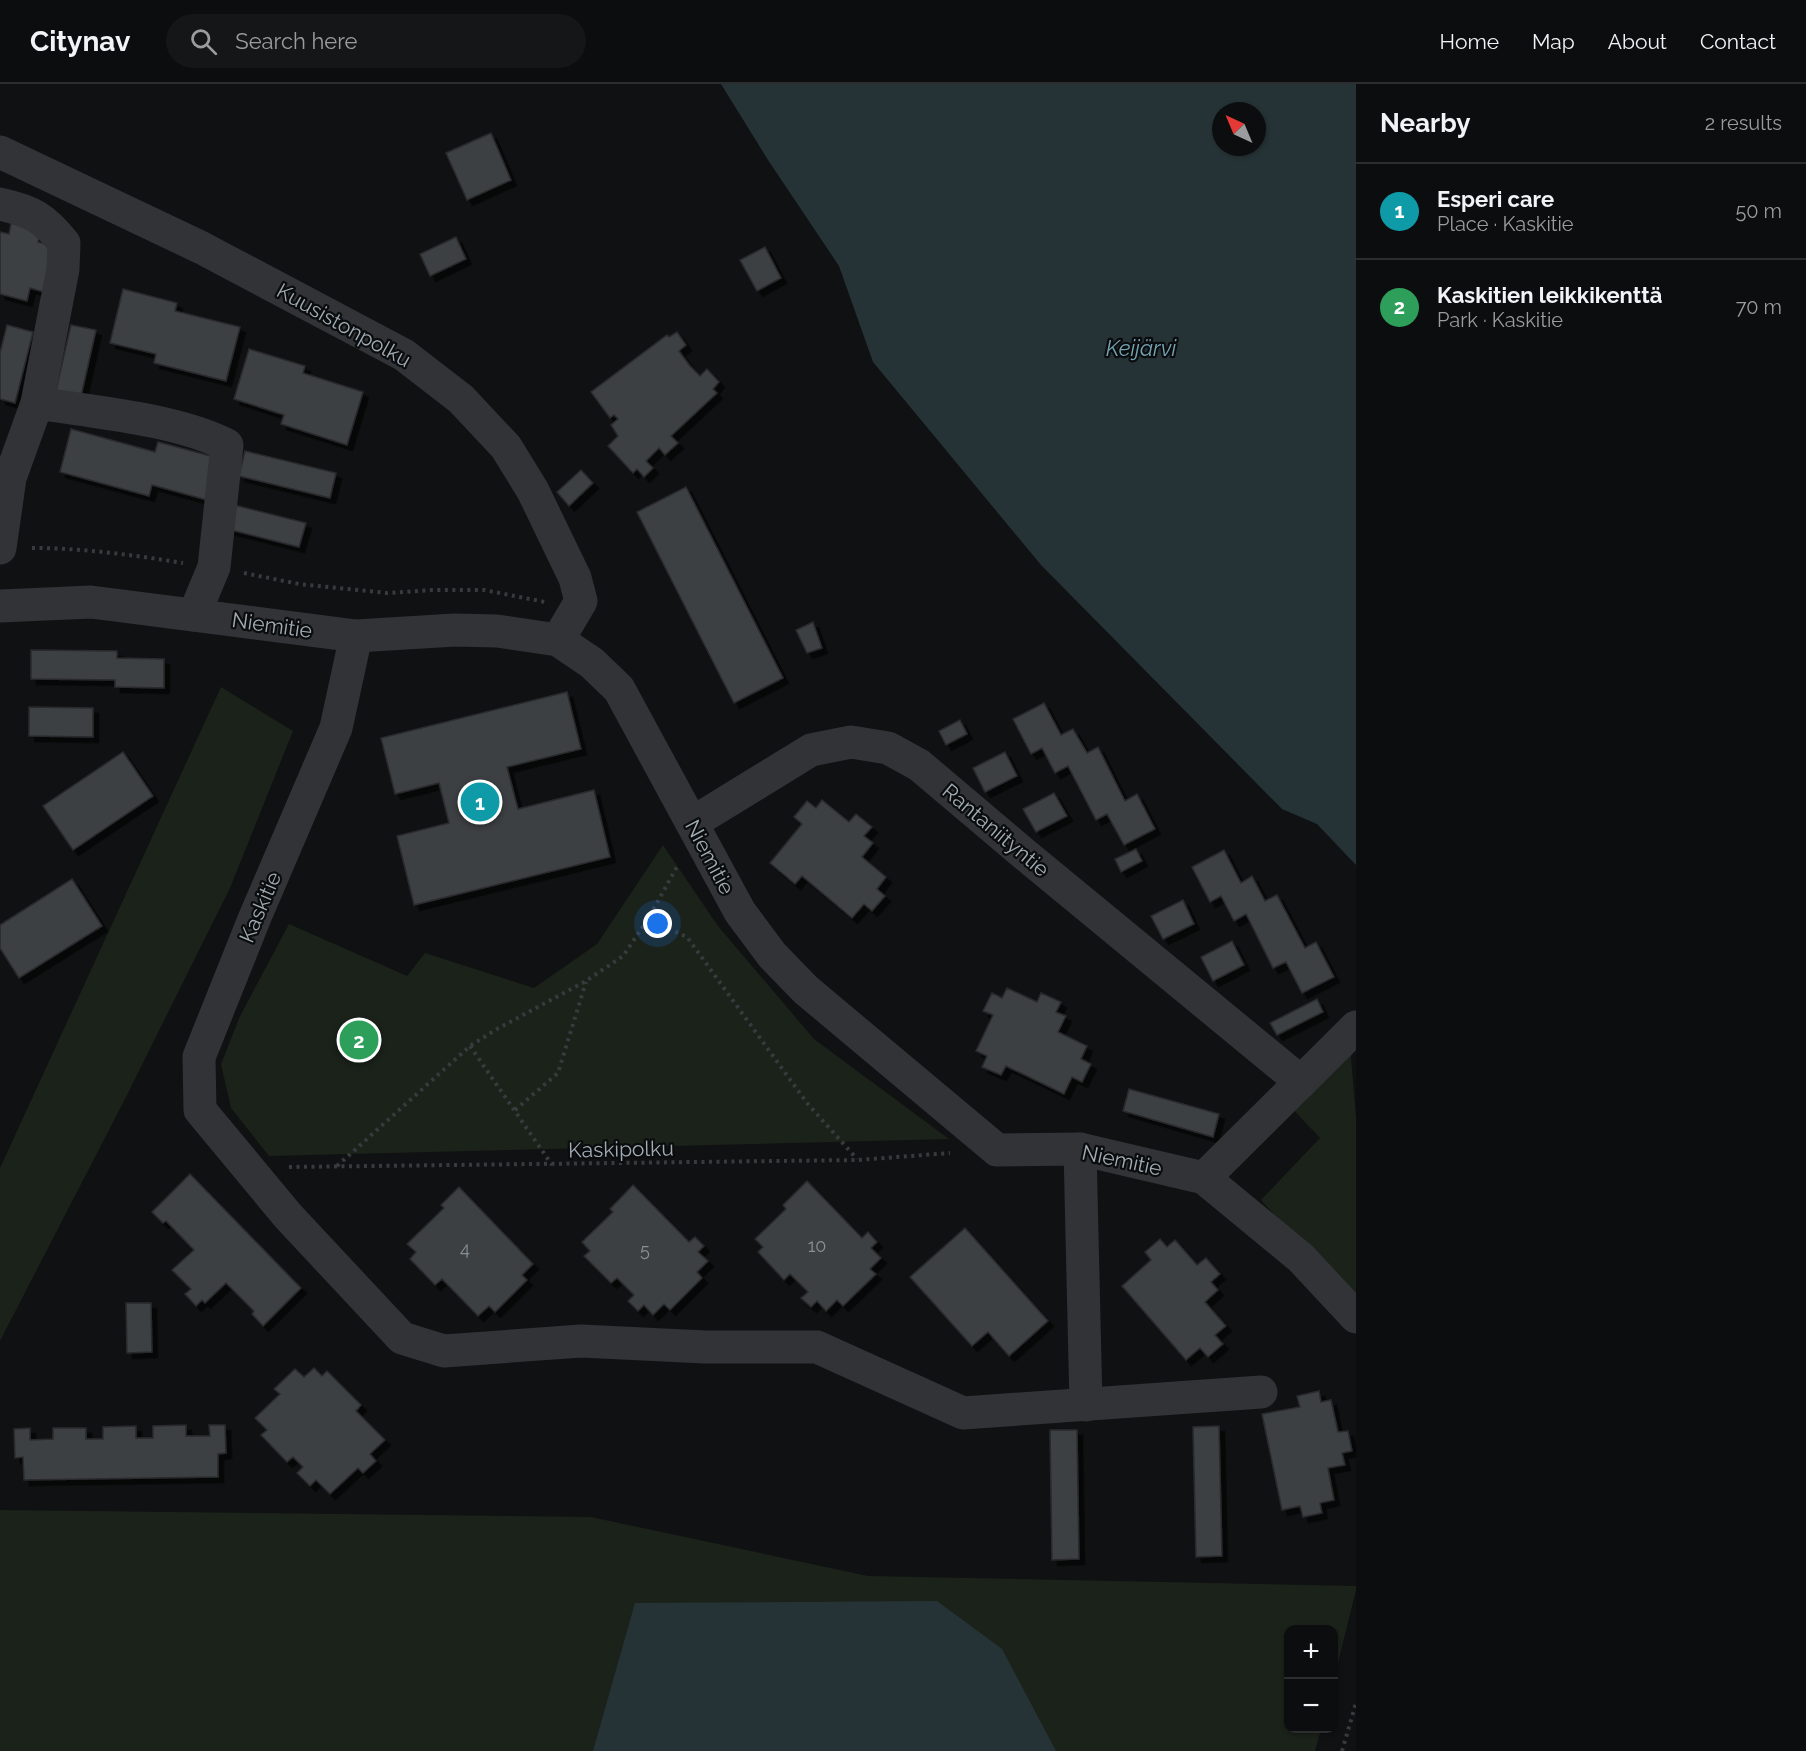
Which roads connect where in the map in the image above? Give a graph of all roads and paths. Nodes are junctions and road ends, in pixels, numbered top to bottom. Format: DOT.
graph roads {
  1 [pos="0,152"];
  2 [pos="0,204"];
  3 [pos="37,403"];
  4 [pos="12,548"];
  5 [pos="214,567"];
  6 [pos="0,606"];
  7 [pos="194,615"];
  8 [pos="565,628"];
  9 [pos="356,636"];
  10 [pos="696,832"];
  11 [pos="648,919"];
  12 [pos="586,981"];
  13 [pos="1356,1027"];
  14 [pos="470,1046"];
  15 [pos="1301,1082"];
  16 [pos="514,1110"];
  17 [pos="1080,1149"];
  18 [pos="997,1150"];
  19 [pos="858,1160"];
  20 [pos="552,1165"];
  21 [pos="246,1167"];
  22 [pos="336,1167"];
  23 [pos="1204,1178"];
  24 [pos="1356,1317"];
  25 [pos="1261,1392"];
  26 [pos="1086,1405"];
  27 [pos="1356,1703"];
  28 [pos="1342,1751"];
  1 -- 8 [label="street, Kuusistonpolku"];
  2 -- 3 [label="street"];
  3 -- 4 [label="street"];
  3 -- 5 [label="street"];
  4 -- 5 [label="path"];
  5 -- 7 [label="street"];
  5 -- 8 [label="path"];
  6 -- 7 [label="street, Niemitie"];
  7 -- 9 [label="street, Niemitie"];
  8 -- 9 [label="street, Niemitie"];
  8 -- 10 [label="street, Niemitie"];
  9 -- 21 [label="street, Kaskitie"];
  10 -- 11 [label="path"];
  10 -- 15 [label="street, Rantaniityntie"];
  10 -- 18 [label="street, Niemitie"];
  11 -- 12 [label="path"];
  11 -- 19 [label="path"];
  12 -- 14 [label="path"];
  12 -- 16 [label="path"];
  13 -- 15 [label="street"];
  14 -- 16 [label="path"];
  14 -- 22 [label="path"];
  15 -- 23 [label="street"];
  16 -- 20 [label="path"];
  17 -- 18 [label="street, Niemitie"];
  17 -- 23 [label="street, Niemitie"];
  17 -- 26 [label="street"];
  18 -- 19 [label="path, Kaskipolku"];
  19 -- 20 [label="path, Kaskipolku"];
  20 -- 22 [label="path, Kaskipolku"];
  21 -- 22 [label="path, Kaskipolku"];
  21 -- 26 [label="street, Kaskitie"];
  23 -- 24 [label="street, Niemitie"];
  25 -- 26 [label="street, Kaskitie"];
  27 -- 28 [label="path"];
}
